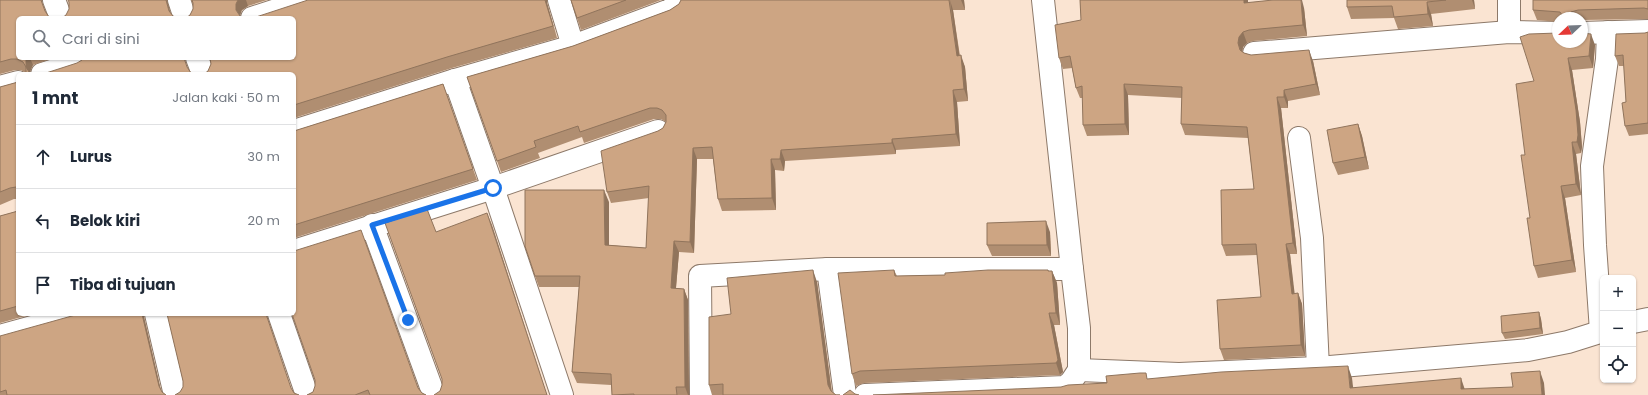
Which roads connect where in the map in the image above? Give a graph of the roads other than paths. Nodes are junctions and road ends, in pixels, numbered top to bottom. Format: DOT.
graph roads {
  1 [pos="54,0"];
  2 [pos="180,0"];
  3 [pos="307,0"];
  4 [pos="559,0"];
  5 [pos="677,0"];
  6 [pos="1043,0"];
  7 [pos="1509,0"];
  8 [pos="60,16"];
  9 [pos="184,16"];
  10 [pos="258,16"];
  11 [pos="1648,31"];
  12 [pos="1509,32"];
  13 [pos="1608,32"];
  14 [pos="1552,33"];
  15 [pos="1588,33"];
  16 [pos="573,46"];
  17 [pos="1254,53"];
  18 [pos="198,60"];
  19 [pos="77,65"];
  20 [pos="50,72"];
  21 [pos="202,72"];
  22 [pos="455,80"];
  23 [pos="16,83"];
  24 [pos="0,87"];
  25 [pos="296,129"];
  26 [pos="658,131"];
  27 [pos="1300,138"];
  28 [pos="493,188"];
  29 [pos="372,225"];
  30 [pos="296,250"];
  31 [pos="828,269"];
  32 [pos="1072,269"];
  33 [pos="1600,311"];
  34 [pos="72,316"];
  35 [pos="156,316"];
  36 [pos="280,316"];
  37 [pos="1648,319"];
  38 [pos="1636,321"];
  39 [pos="1600,332"];
  40 [pos="0,336"];
  41 [pos="1318,368"];
  42 [pos="1079,370"];
  43 [pos="175,395"];
  44 [pos="307,395"];
  45 [pos="434,395"];
  46 [pos="562,395"];
  47 [pos="701,395"];
  48 [pos="845,395"];
  49 [pos="865,395"];
  1 -- 8 [label="street"];
  2 -- 9 [label="street"];
  3 -- 10 [label="street"];
  4 -- 16 [label="street"];
  5 -- 16 [label="street"];
  6 -- 32 [label="street"];
  7 -- 12 [label="street"];
  11 -- 13 [label="street"];
  12 -- 14 [label="street"];
  12 -- 17 [label="street"];
  13 -- 15 [label="street"];
  13 -- 33 [label="street"];
  16 -- 22 [label="street"];
  18 -- 21 [label="street"];
  19 -- 20 [label="street"];
  22 -- 25 [label="street"];
  22 -- 28 [label="street"];
  23 -- 24 [label="street"];
  26 -- 28 [label="street"];
  27 -- 41 [label="street"];
  28 -- 29 [label="street"];
  28 -- 46 [label="street"];
  29 -- 30 [label="street"];
  29 -- 45 [label="street"];
  31 -- 32 [label="street"];
  31 -- 47 [label="street"];
  31 -- 48 [label="street"];
  32 -- 42 [label="street"];
  34 -- 40 [label="street"];
  35 -- 43 [label="street"];
  36 -- 44 [label="street"];
  37 -- 38 [label="street"];
  39 -- 41 [label="street"];
  41 -- 42 [label="street"];
  42 -- 49 [label="street"];
}
